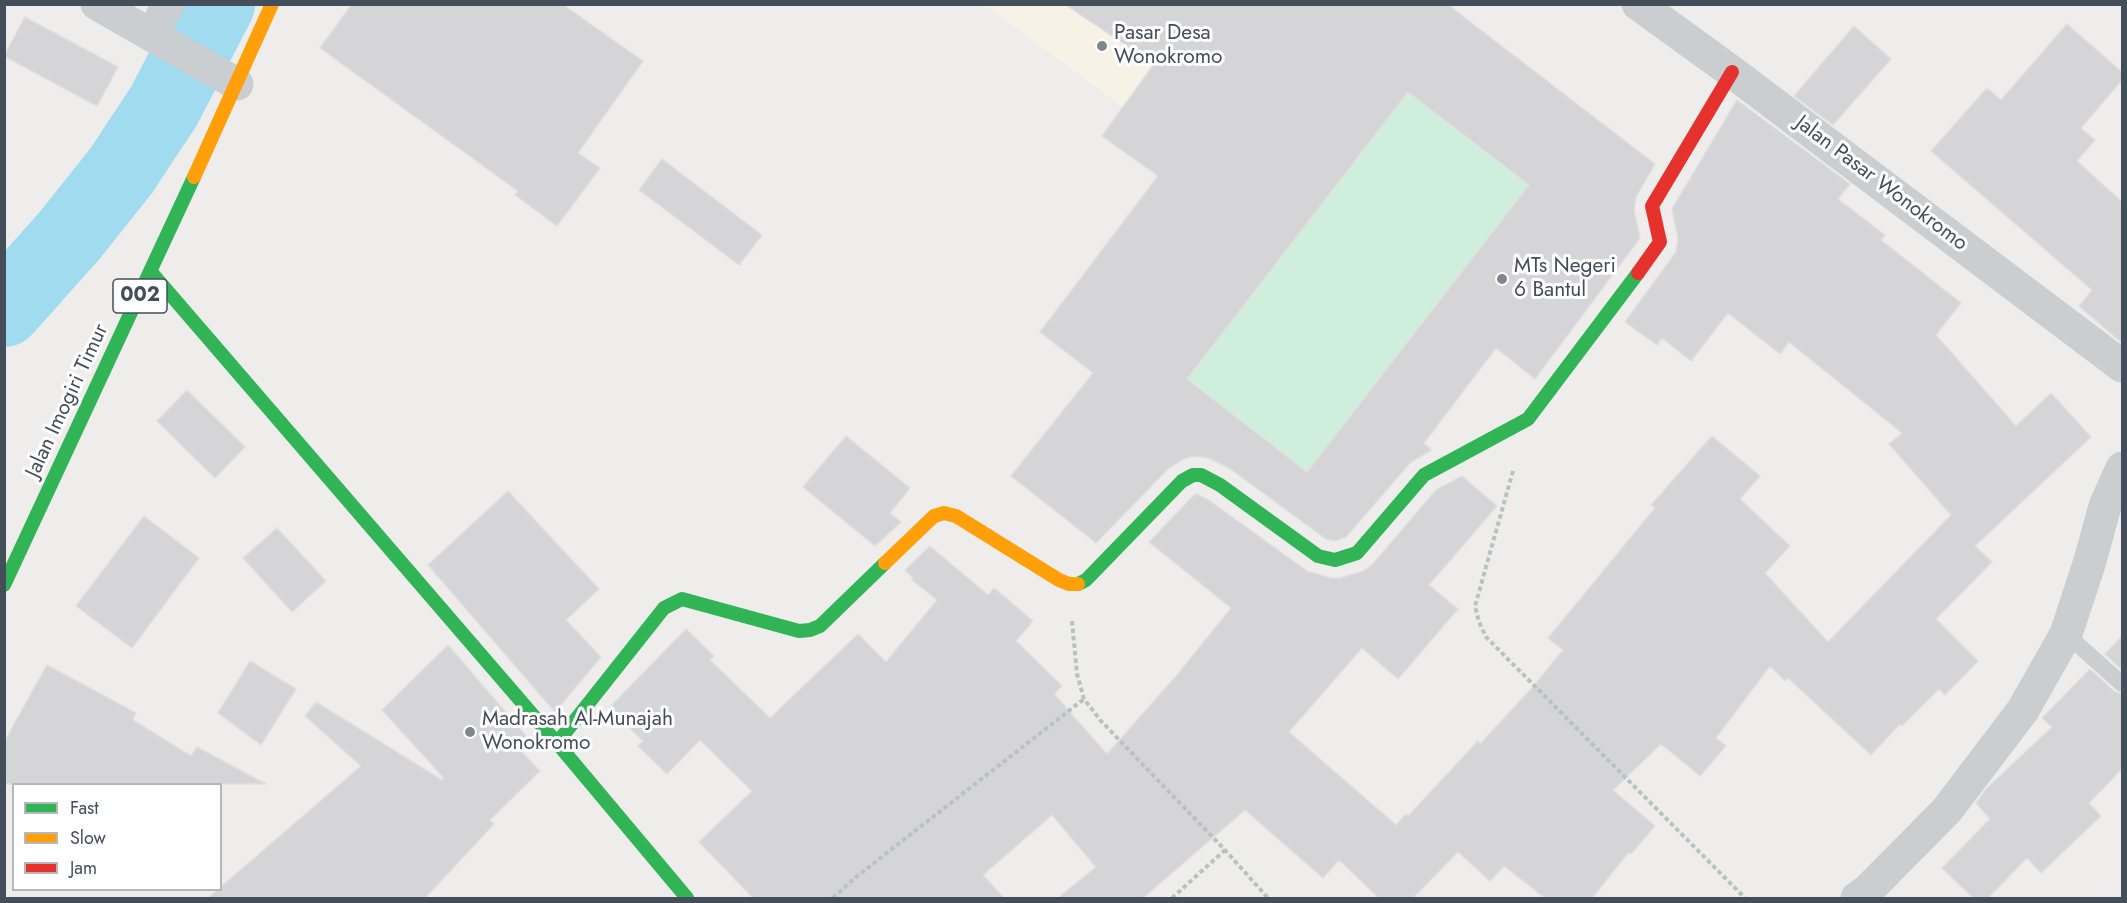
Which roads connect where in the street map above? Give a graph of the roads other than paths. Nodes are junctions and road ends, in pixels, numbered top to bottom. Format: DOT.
graph roads {
  1 [pos="97,4"];
  2 [pos="168,4"];
  3 [pos="272,4"];
  4 [pos="1638,4"];
  5 [pos="176,49"];
  6 [pos="1732,72"];
  7 [pos="237,84"];
  8 [pos="152,272"];
  9 [pos="2122,366"];
  10 [pos="2122,468"];
  11 [pos="4,585"];
  12 [pos="2066,634"];
  13 [pos="2122,684"];
  14 [pos="557,743"];
  15 [pos="687,898"];
  16 [pos="1857,898"];
  1 -- 5 [label="street"];
  2 -- 5 [label="street"];
  3 -- 7 [label="street, Jalan Imogiri Timur / 002"];
  4 -- 6 [label="street, Jalan Pasar Wonokromo"];
  5 -- 7 [label="street"];
  6 -- 9 [label="street, Jalan Pasar Wonokromo"];
  6 -- 14 [label="street"];
  7 -- 8 [label="street, Jalan Imogiri Timur / 002"];
  8 -- 11 [label="street, Jalan Imogiri Timur / 002"];
  8 -- 14 [label="street"];
  10 -- 12 [label="street"];
  12 -- 13 [label="lane"];
  12 -- 16 [label="street"];
  14 -- 15 [label="street"];
}
